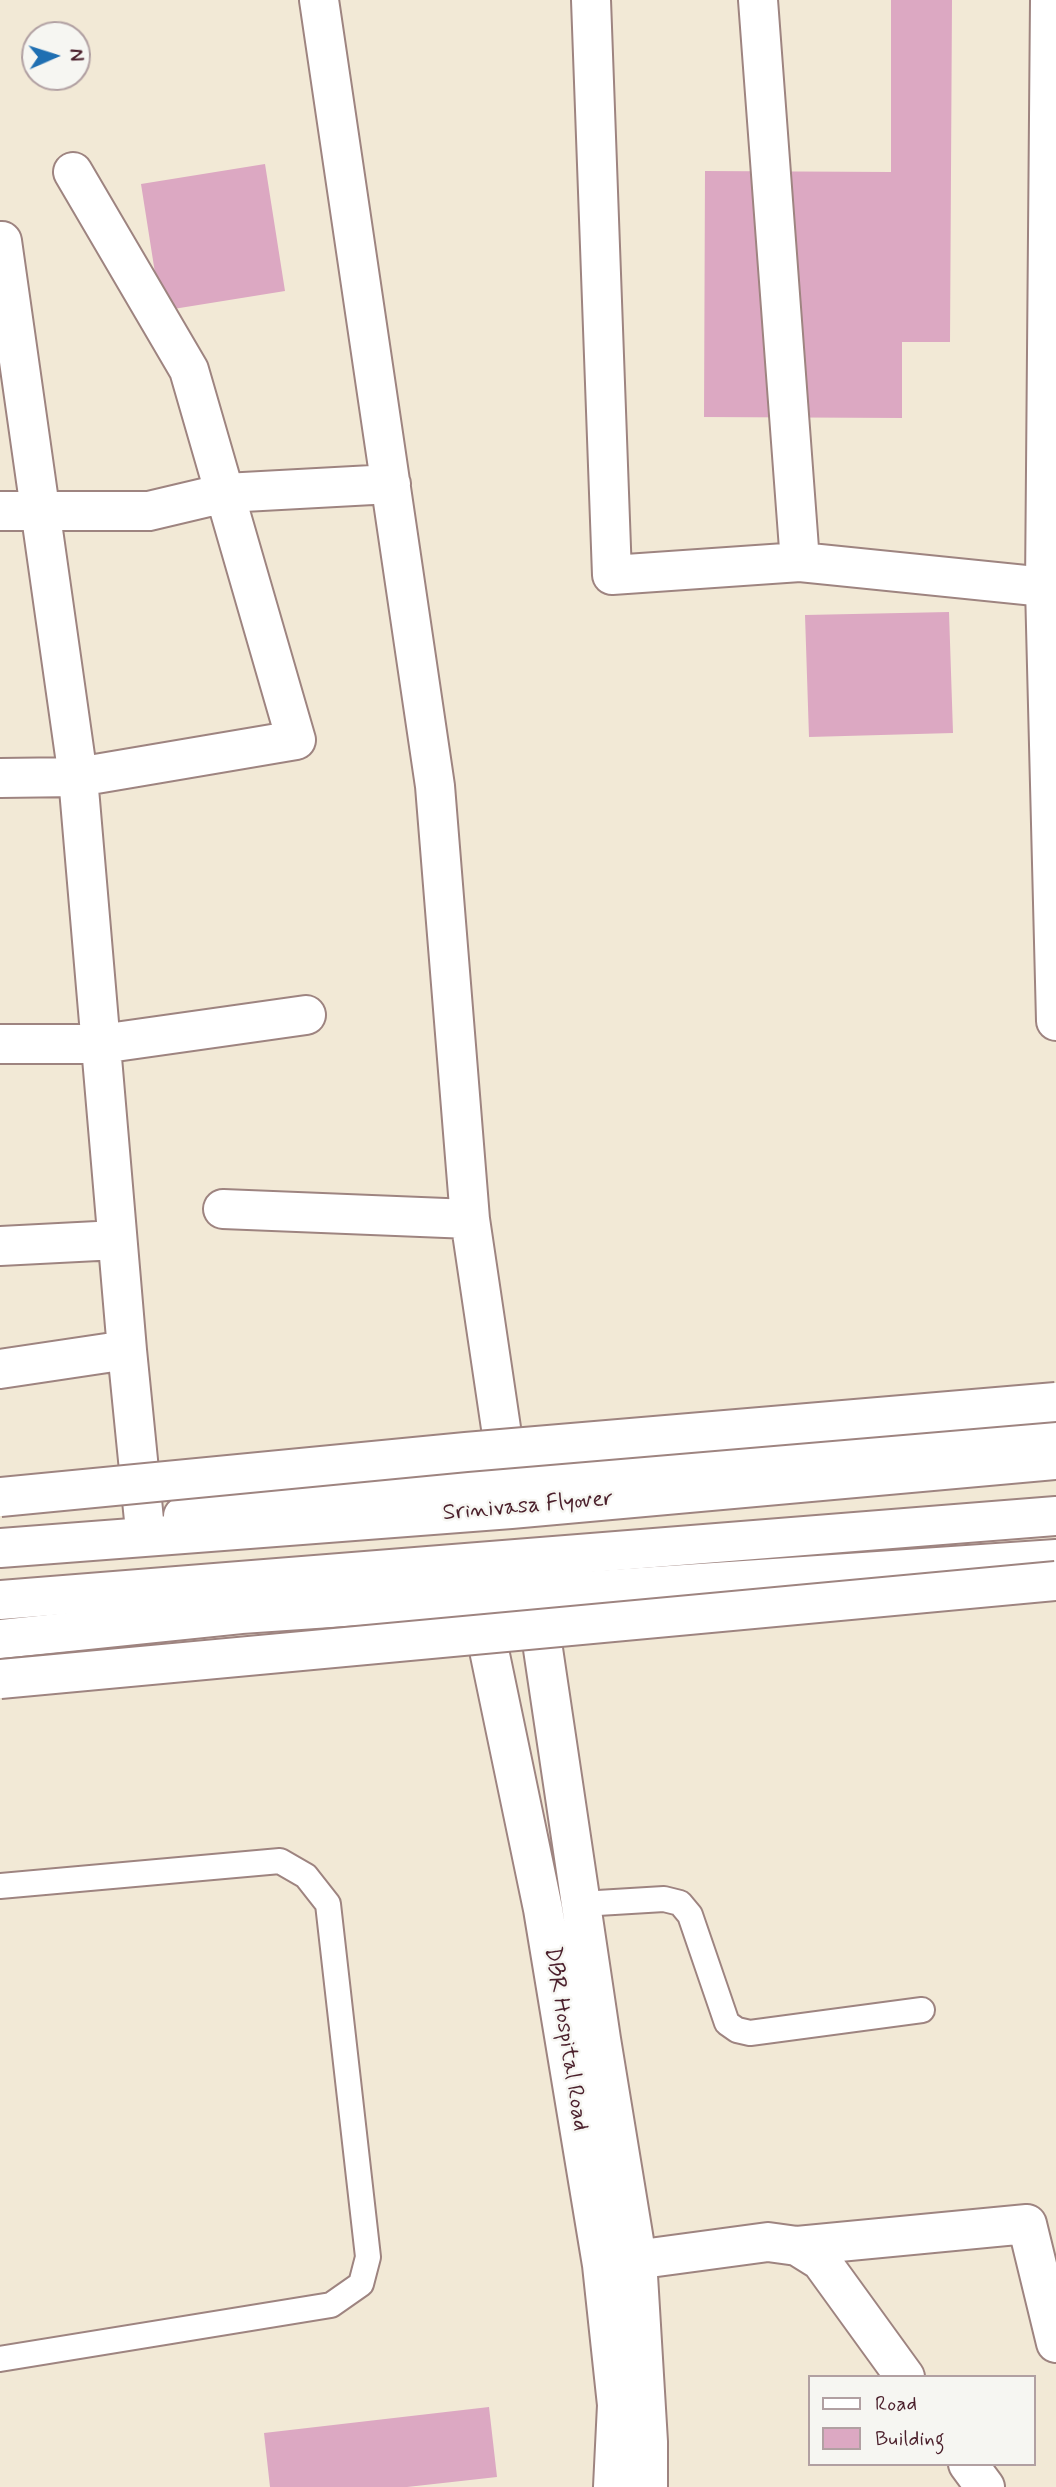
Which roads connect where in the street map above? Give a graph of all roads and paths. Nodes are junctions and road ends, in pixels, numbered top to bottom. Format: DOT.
graph roads {
  1 [pos="319,0"];
  2 [pos="591,0"];
  3 [pos="758,0"];
  4 [pos="1050,0"];
  5 [pos="73,172"];
  6 [pos="0,241"];
  7 [pos="391,484"];
  8 [pos="225,493"];
  9 [pos="0,510"];
  10 [pos="40,511"];
  11 [pos="800,562"];
  12 [pos="1051,587"];
  13 [pos="78,777"];
  14 [pos="0,778"];
  15 [pos="306,1014"];
  16 [pos="1056,1021"];
  17 [pos="0,1044"];
  18 [pos="101,1044"];
  19 [pos="223,1209"];
  20 [pos="470,1219"];
  21 [pos="117,1240"];
  22 [pos="0,1246"];
  23 [pos="127,1350"];
  24 [pos="0,1369"];
  25 [pos="1056,1402"];
  26 [pos="1056,1431"];
  27 [pos="1056,1460"];
  28 [pos="509,1484"];
  29 [pos="0,1497"];
  30 [pos="1056,1516"];
  31 [pos="144,1520"];
  32 [pos="0,1531"];
  33 [pos="0,1548"];
  34 [pos="1056,1559"];
  35 [pos="1056,1581"];
  36 [pos="535,1593"];
  37 [pos="477,1596"];
  38 [pos="0,1600"];
  39 [pos="0,1639"];
  40 [pos="0,1679"];
  41 [pos="0,1886"];
  42 [pos="581,1904"];
  43 [pos="922,2010"];
  44 [pos="1041,2222"];
  45 [pos="797,2246"];
  46 [pos="620,2262"];
  47 [pos="1056,2343"];
  48 [pos="0,2360"];
  49 [pos="904,2375"];
  50 [pos="969,2466"];
  51 [pos="613,2487"];
  52 [pos="648,2487"];
  53 [pos="985,2487"];
  1 -- 7 [label="street"];
  2 -- 11 [label="street"];
  3 -- 11 [label="street"];
  4 -- 12 [label="street"];
  5 -- 8 [label="street"];
  6 -- 10 [label="street"];
  7 -- 8 [label="street"];
  7 -- 20 [label="street"];
  8 -- 10 [label="street"];
  8 -- 13 [label="street"];
  9 -- 10 [label="street"];
  10 -- 13 [label="street"];
  11 -- 12 [label="street"];
  12 -- 16 [label="street"];
  13 -- 14 [label="street"];
  13 -- 18 [label="street"];
  15 -- 18 [label="street"];
  17 -- 18 [label="street"];
  18 -- 21 [label="street"];
  19 -- 20 [label="street"];
  20 -- 28 [label="street"];
  21 -- 22 [label="street"];
  21 -- 23 [label="street"];
  23 -- 24 [label="street"];
  23 -- 31 [label="street"];
  25 -- 29 [label="street, bridge"];
  26 -- 28 [label="street"];
  27 -- 33 [label="street, Srinivasa Flyover"];
  28 -- 31 [label="street"];
  30 -- 38 [label="street"];
  31 -- 32 [label="street"];
  34 -- 36 [label="street"];
  35 -- 40 [label="street, bridge"];
  36 -- 37 [label="street"];
  36 -- 42 [label="street, DBR Hospital Road"];
  37 -- 39 [label="street"];
  37 -- 46 [label="street, DBR Hospital Road"];
  41 -- 48 [label="lane"];
  42 -- 43 [label="lane"];
  42 -- 46 [label="street, DBR Hospital Road"];
  44 -- 45 [label="street"];
  44 -- 47 [label="street"];
  45 -- 46 [label="street"];
  45 -- 49 [label="street"];
  46 -- 51 [label="street, DBR Hospital Road"];
  46 -- 52 [label="street, DBR Hospital Road"];
  50 -- 53 [label="street"];
}
